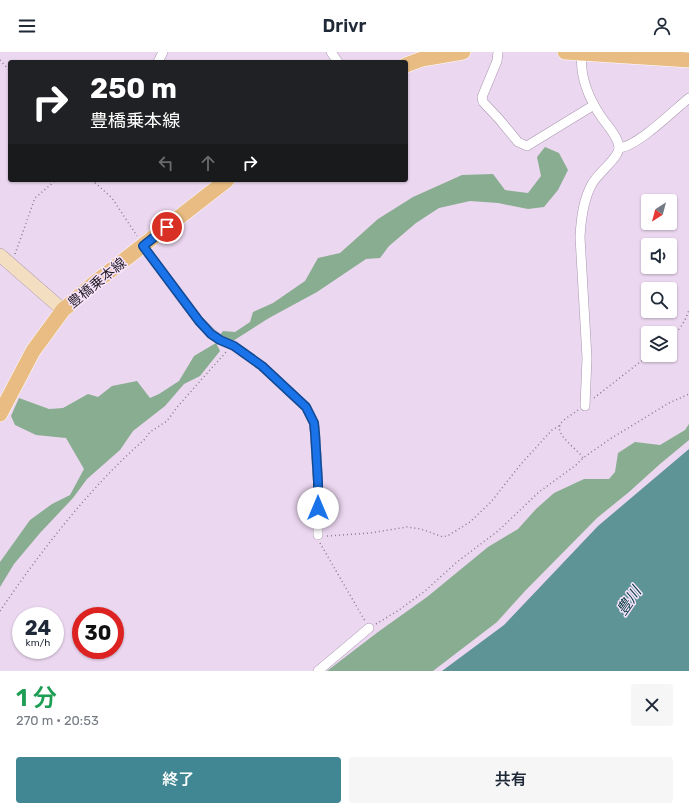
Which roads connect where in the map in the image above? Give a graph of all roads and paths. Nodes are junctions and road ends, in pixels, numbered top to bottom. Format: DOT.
graph roads {
  1 [pos="463,52"];
  2 [pos="498,52"];
  3 [pos="565,52"];
  4 [pos="582,52"];
  5 [pos="0,60"];
  6 [pos="689,60"];
  7 [pos="408,64"];
  8 [pos="8,69"];
  9 [pos="689,98"];
  10 [pos="594,105"];
  11 [pos="619,148"];
  12 [pos="54,182"];
  13 [pos="94,182"];
  14 [pos="224,182"];
  15 [pos="143,246"];
  16 [pos="4,258"];
  17 [pos="63,310"];
  18 [pos="689,310"];
  19 [pos="677,330"];
  20 [pos="234,346"];
  21 [pos="641,361"];
  22 [pos="689,394"];
  23 [pos="585,406"];
  24 [pos="0,414"];
  25 [pos="559,426"];
  26 [pos="583,458"];
  27 [pos="318,535"];
  28 [pos="0,611"];
  29 [pos="368,628"];
  30 [pos="318,671"];
  1 -- 7 [label="main road"];
  2 -- 10 [label="street"];
  3 -- 4 [label="main road"];
  4 -- 6 [label="main road"];
  4 -- 10 [label="street"];
  5 -- 8 [label="path"];
  9 -- 11 [label="street"];
  10 -- 11 [label="street"];
  11 -- 23 [label="street"];
  12 -- 16 [label="path"];
  13 -- 15 [label="path"];
  14 -- 15 [label="main road, 豊橋乗本線"];
  15 -- 17 [label="main road, 豊橋乗本線"];
  15 -- 20 [label="street"];
  16 -- 17 [label="street"];
  17 -- 24 [label="main road, 豊橋乗本線"];
  18 -- 19 [label="path"];
  20 -- 27 [label="street"];
  20 -- 28 [label="path"];
  21 -- 23 [label="path"];
  22 -- 26 [label="path"];
  23 -- 25 [label="path"];
  25 -- 26 [label="path"];
  25 -- 27 [label="path"];
  26 -- 29 [label="path"];
  27 -- 29 [label="path"];
  29 -- 30 [label="street"];
}
